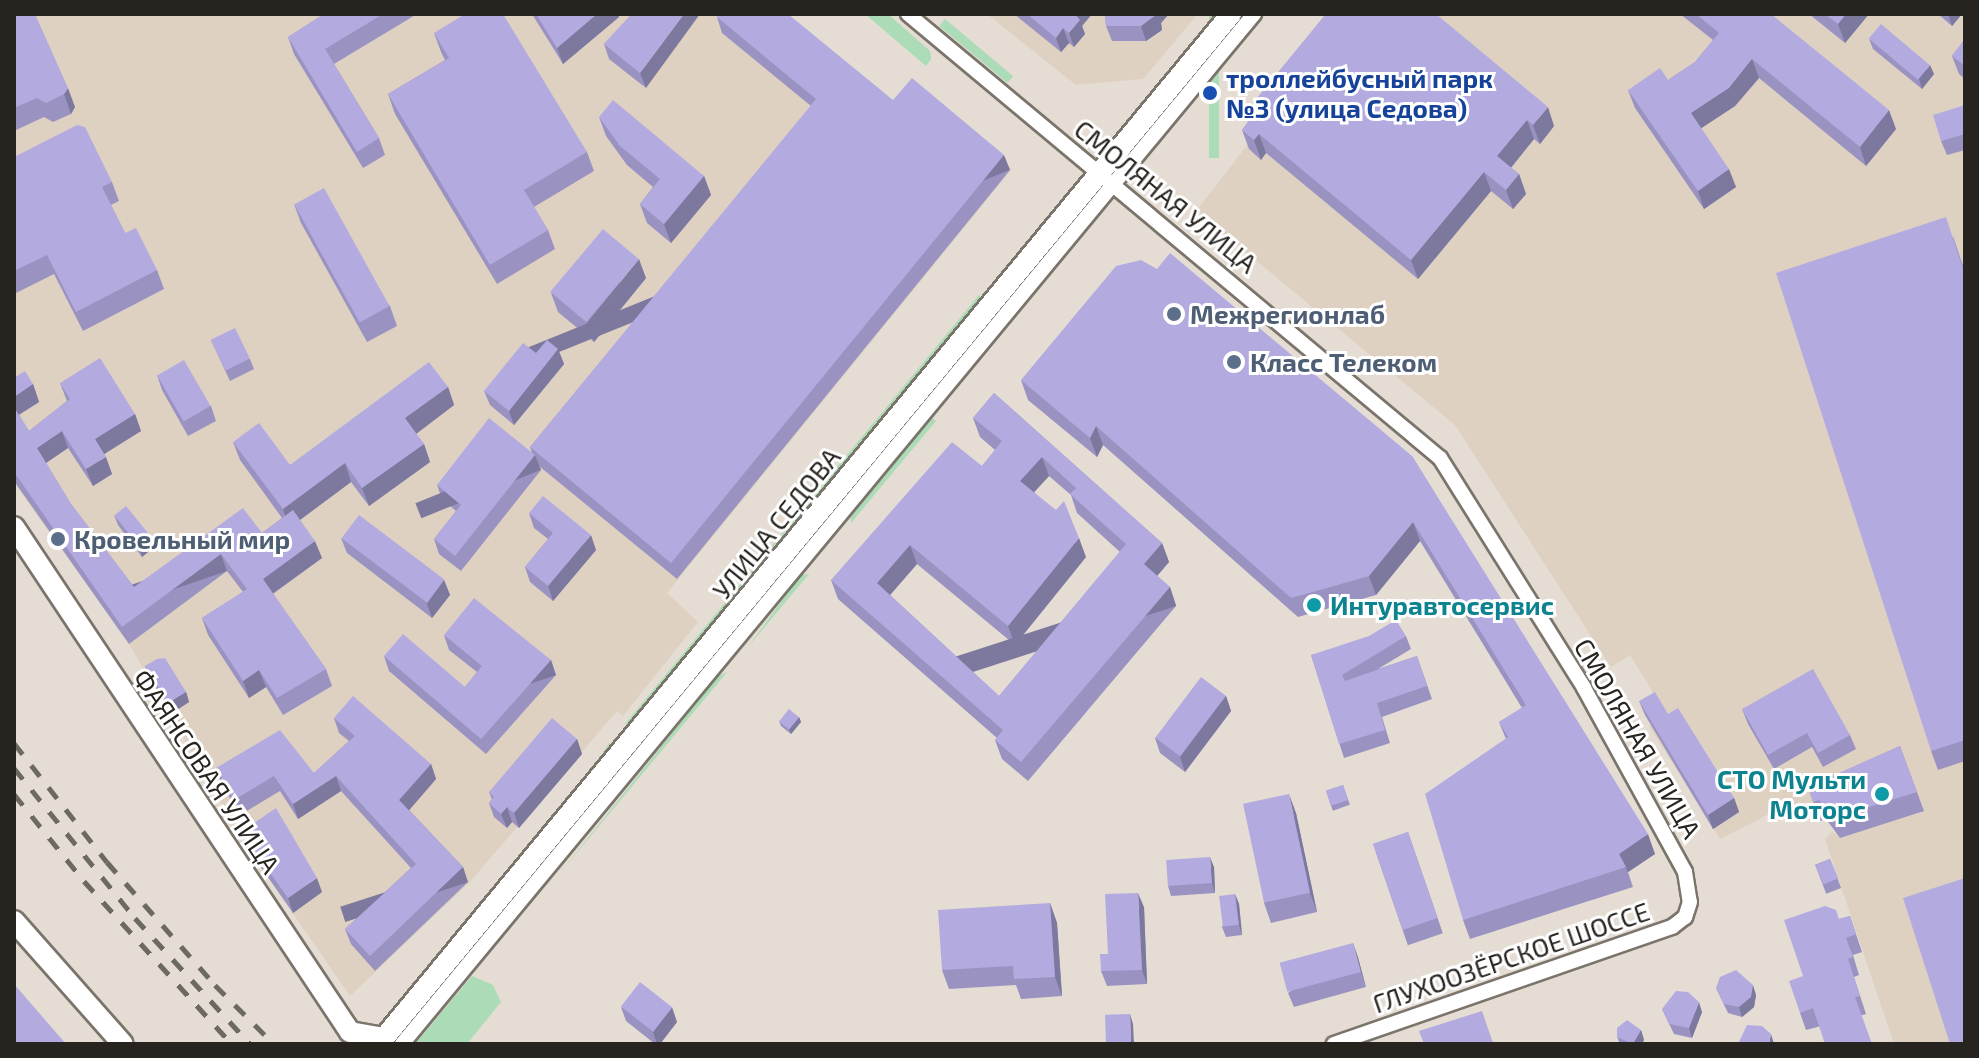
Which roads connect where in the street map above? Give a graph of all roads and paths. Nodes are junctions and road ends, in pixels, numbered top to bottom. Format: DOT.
graph roads {
  1 [pos="908,14"];
  2 [pos="1231,14"];
  3 [pos="1254,14"];
  4 [pos="1106,179"];
  5 [pos="14,527"];
  6 [pos="1690,902"];
  7 [pos="14,921"];
  8 [pos="354,1038"];
  9 [pos="123,1044"];
  10 [pos="402,1044"];
  11 [pos="1334,1044"];
  1 -- 4 [label="street, СМОЛЯНАЯ УЛИЦА"];
  2 -- 4 [label="street, УЛИЦА СЕДОВА"];
  3 -- 4 [label="street, УЛИЦА СЕДОВА"];
  4 -- 6 [label="street, СМОЛЯНАЯ УЛИЦА"];
  4 -- 8 [label="street, УЛИЦА СЕДОВА"];
  4 -- 10 [label="street, УЛИЦА СЕДОВА"];
  5 -- 8 [label="street, ФАЯНСОВАЯ УЛИЦА"];
  6 -- 11 [label="street, ГЛУХООЗЁРСКОЕ ШОССЕ"];
  7 -- 9 [label="street"];
}
